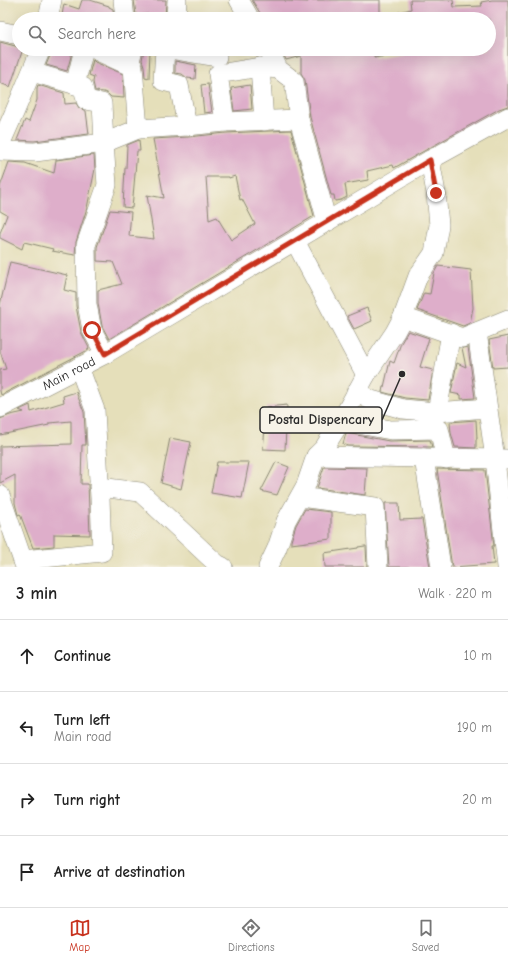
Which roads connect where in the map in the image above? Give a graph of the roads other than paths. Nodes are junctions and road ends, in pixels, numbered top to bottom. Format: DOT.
graph roads {
  1 [pos="52,0"];
  2 [pos="123,0"];
  3 [pos="177,0"];
  4 [pos="239,0"];
  5 [pos="49,12"];
  6 [pos="124,12"];
  7 [pos="176,12"];
  8 [pos="246,12"];
  9 [pos="0,31"];
  10 [pos="12,33"];
  11 [pos="38,56"];
  12 [pos="82,56"];
  13 [pos="165,56"];
  14 [pos="269,56"];
  15 [pos="131,57"];
  16 [pos="269,68"];
  17 [pos="32,72"];
  18 [pos="76,85"];
  19 [pos="508,117"];
  20 [pos="299,119"];
  21 [pos="264,121"];
  22 [pos="225,122"];
  23 [pos="187,126"];
  24 [pos="138,130"];
  25 [pos="104,143"];
  26 [pos="0,145"];
  27 [pos="0,151"];
  28 [pos="430,160"];
  29 [pos="326,222"];
  30 [pos="295,241"];
  31 [pos="403,317"];
  32 [pos="508,319"];
  33 [pos="477,332"];
  34 [pos="451,334"];
  35 [pos="105,354"];
  36 [pos="79,367"];
  37 [pos="366,375"];
  38 [pos="356,392"];
  39 [pos="0,408"];
  40 [pos="487,408"];
  41 [pos="437,412"];
  42 [pos="341,421"];
  43 [pos="316,456"];
  44 [pos="424,458"];
  45 [pos="446,459"];
  46 [pos="501,459"];
  47 [pos="99,487"];
  48 [pos="0,495"];
  49 [pos="300,497"];
  50 [pos="24,564"];
  51 [pos="223,567"];
  52 [pos="268,567"];
  53 [pos="378,567"];
  54 [pos="441,567"];
  55 [pos="507,567"];
  1 -- 5 [label="street"];
  2 -- 6 [label="street"];
  3 -- 7 [label="street"];
  4 -- 8 [label="street"];
  9 -- 10 [label="street"];
  11 -- 17 [label="street"];
  12 -- 18 [label="street"];
  13 -- 23 [label="street"];
  14 -- 16 [label="street"];
  15 -- 24 [label="street"];
  16 -- 20 [label="street"];
  16 -- 21 [label="street"];
  16 -- 22 [label="street"];
  17 -- 18 [label="street"];
  17 -- 26 [label="street"];
  18 -- 25 [label="street"];
  19 -- 28 [label="street, Main road"];
  20 -- 21 [label="street"];
  20 -- 29 [label="street"];
  21 -- 22 [label="street"];
  22 -- 23 [label="street"];
  23 -- 24 [label="street"];
  24 -- 25 [label="street"];
  25 -- 27 [label="street"];
  25 -- 35 [label="street"];
  28 -- 29 [label="street, Main road"];
  28 -- 31 [label="street"];
  29 -- 30 [label="street, Main road"];
  30 -- 35 [label="street, Main road"];
  30 -- 37 [label="street"];
  31 -- 34 [label="street"];
  31 -- 37 [label="street"];
  32 -- 33 [label="street"];
  33 -- 34 [label="street"];
  33 -- 40 [label="street"];
  34 -- 41 [label="street"];
  35 -- 36 [label="street, Main road"];
  36 -- 39 [label="street, Main road"];
  36 -- 47 [label="street"];
  37 -- 38 [label="street"];
  38 -- 41 [label="street"];
  38 -- 42 [label="street"];
  40 -- 41 [label="street"];
  40 -- 46 [label="street"];
  42 -- 43 [label="street"];
  42 -- 45 [label="street"];
  43 -- 44 [label="street"];
  43 -- 49 [label="street"];
  44 -- 45 [label="street"];
  44 -- 54 [label="street"];
  45 -- 46 [label="street"];
  46 -- 55 [label="street"];
  47 -- 50 [label="street"];
  47 -- 51 [label="street"];
  48 -- 50 [label="street"];
  49 -- 52 [label="street"];
  49 -- 53 [label="street"];
}
